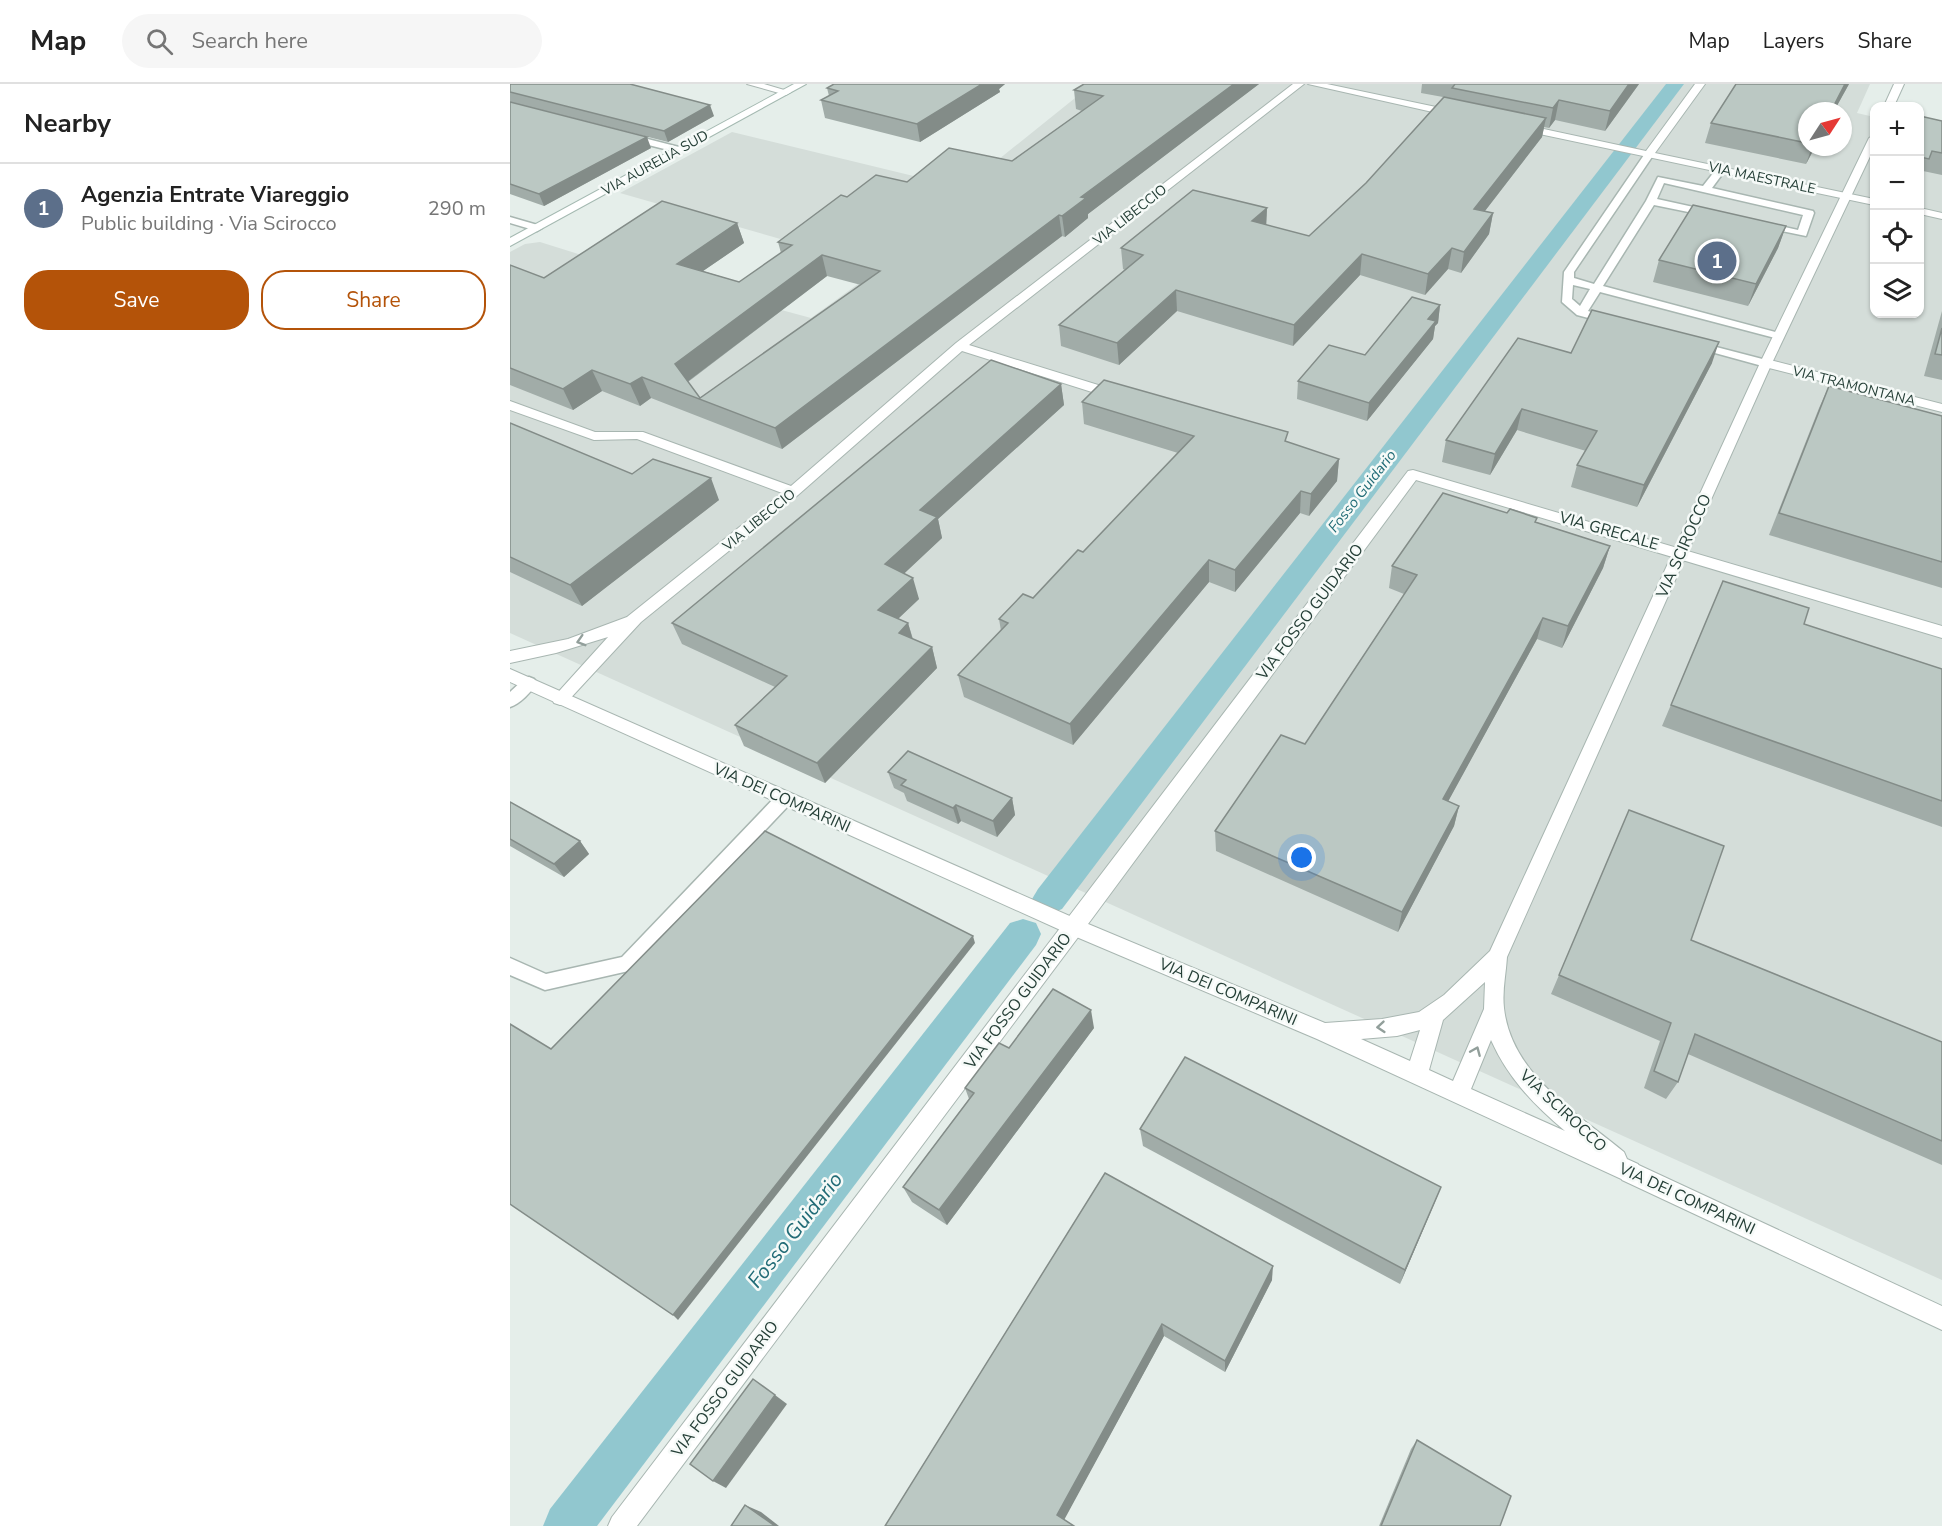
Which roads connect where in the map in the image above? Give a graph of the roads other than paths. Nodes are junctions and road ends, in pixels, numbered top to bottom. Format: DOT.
graph roads {
  1 [pos="752,84"];
  2 [pos="801,84"];
  3 [pos="1299,84"];
  4 [pos="1313,84"];
  5 [pos="1700,84"];
  6 [pos="1899,84"];
  7 [pos="786,92"];
  8 [pos="1890,102"];
  9 [pos="1472,117"];
  10 [pos="1507,124"];
  11 [pos="623,135"];
  12 [pos="1870,149"];
  13 [pos="680,150"];
  14 [pos="1645,153"];
  15 [pos="1721,169"];
  16 [pos="1706,189"];
  17 [pos="1848,196"];
  18 [pos="1651,201"];
  19 [pos="1870,201"];
  20 [pos="1924,212"];
  21 [pos="1942,216"];
  22 [pos="510,220"];
  23 [pos="537,228"];
  24 [pos="510,243"];
  25 [pos="1568,280"];
  26 [pos="1597,288"];
  27 [pos="1581,313"];
  28 [pos="1624,325"];
  29 [pos="1779,336"];
  30 [pos="1690,343"];
  31 [pos="960,346"];
  32 [pos="1766,363"];
  33 [pos="1134,401"];
  34 [pos="510,405"];
  35 [pos="1942,408"];
  36 [pos="1413,474"];
  37 [pos="793,492"];
  38 [pos="1681,553"];
  39 [pos="635,618"];
  40 [pos="1942,632"];
  41 [pos="510,657"];
  42 [pos="510,675"];
  43 [pos="528,683"];
  44 [pos="560,699"];
  45 [pos="510,701"];
  46 [pos="784,799"];
  47 [pos="1074,927"];
  48 [pos="1497,957"];
  49 [pos="510,966"];
  50 [pos="1494,1009"];
  51 [pos="1436,1013"];
  52 [pos="1324,1032"];
  53 [pos="1417,1075"];
  54 [pos="1458,1094"];
  55 [pos="1630,1172"];
  56 [pos="1942,1318"];
  57 [pos="621,1526"];
  1 -- 7 [label="street"];
  2 -- 7 [label="street, VIA AURELIA SUD"];
  3 -- 31 [label="street, VIA LIBECCIO"];
  4 -- 9 [label="street"];
  5 -- 14 [label="street"];
  6 -- 8 [label="street"];
  7 -- 13 [label="street, VIA AURELIA SUD"];
  10 -- 14 [label="street, VIA MAESTRALE"];
  11 -- 13 [label="lane"];
  12 -- 17 [label="street, VIA SCIROCCO"];
  13 -- 23 [label="street, VIA AURELIA SUD"];
  14 -- 15 [label="street, VIA MAESTRALE"];
  14 -- 25 [label="lane"];
  15 -- 16 [label="lane"];
  15 -- 17 [label="street, VIA MAESTRALE"];
  16 -- 18 [label="lane"];
  16 -- 18 [label="lane"];
  17 -- 19 [label="street, VIA MAESTRALE"];
  17 -- 29 [label="street, VIA SCIROCCO"];
  18 -- 26 [label="lane"];
  20 -- 21 [label="street"];
  22 -- 23 [label="lane"];
  23 -- 24 [label="street, VIA AURELIA SUD"];
  25 -- 26 [label="lane"];
  25 -- 27 [label="lane"];
  26 -- 27 [label="lane"];
  26 -- 29 [label="lane"];
  27 -- 28 [label="lane"];
  29 -- 32 [label="street, VIA SCIROCCO"];
  30 -- 32 [label="lane"];
  31 -- 33 [label="street"];
  31 -- 37 [label="street, VIA LIBECCIO"];
  32 -- 35 [label="street, VIA TRAMONTANA"];
  32 -- 38 [label="street, VIA SCIROCCO"];
  34 -- 37 [label="street"];
  36 -- 38 [label="street, VIA GRECALE"];
  36 -- 47 [label="street, VIA FOSSO GUIDARIO"];
  37 -- 39 [label="street, VIA LIBECCIO"];
  38 -- 40 [label="street, VIA GRECALE"];
  38 -- 48 [label="street, VIA SCIROCCO"];
  39 -- 41 [label="street, VIA LIBECCIO, one-way"];
  39 -- 44 [label="street, VIA LIBECCIO"];
  42 -- 43 [label="street, VIA DEI COMPARINI"];
  43 -- 44 [label="street, VIA DEI COMPARINI"];
  43 -- 45 [label="lane"];
  44 -- 46 [label="street, VIA DEI COMPARINI"];
  46 -- 47 [label="street, VIA DEI COMPARINI"];
  46 -- 49 [label="lane"];
  47 -- 52 [label="street, VIA DEI COMPARINI"];
  47 -- 57 [label="street, VIA FOSSO GUIDARIO"];
  48 -- 50 [label="street, VIA SCIROCCO"];
  48 -- 51 [label="street, VIA SCIROCCO"];
  54 -- 50 [label="street, VIA SCIROCCO, one-way"];
  50 -- 55 [label="street, VIA SCIROCCO"];
  51 -- 52 [label="street, VIA SCIROCCO, one-way"];
  51 -- 53 [label="street"];
  52 -- 53 [label="street, VIA DEI COMPARINI"];
  53 -- 54 [label="street, VIA DEI COMPARINI"];
  54 -- 55 [label="street, VIA DEI COMPARINI"];
  55 -- 56 [label="street, VIA DEI COMPARINI"];
}
